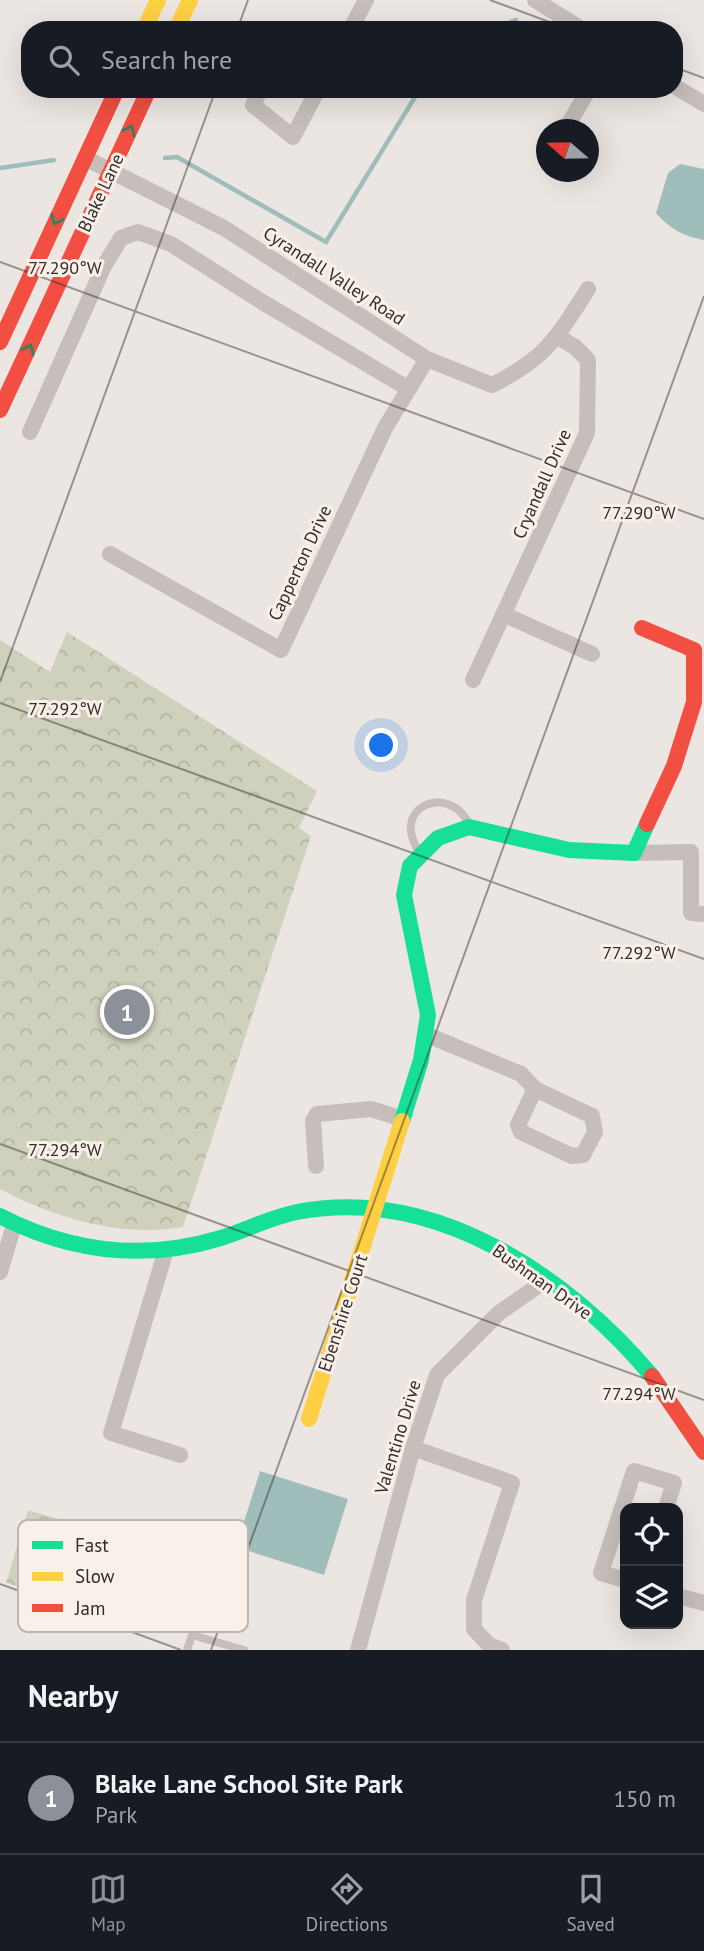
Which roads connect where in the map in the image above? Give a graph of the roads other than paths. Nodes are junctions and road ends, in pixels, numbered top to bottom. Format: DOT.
graph roads {
  1 [pos="158,0"];
  2 [pos="190,0"];
  3 [pos="366,0"];
  4 [pos="534,0"];
  5 [pos="148,21"];
  6 [pos="180,21"];
  7 [pos="355,21"];
  8 [pos="568,21"];
  9 [pos="683,91"];
  10 [pos="113,98"];
  11 [pos="145,98"];
  12 [pos="256,98"];
  13 [pos="313,98"];
  14 [pos="584,98"];
  15 [pos="704,104"];
  16 [pos="571,119"];
  17 [pos="85,158"];
  18 [pos="111,172"];
  19 [pos="588,289"];
  20 [pos="558,337"];
  21 [pos="0,342"];
  22 [pos="427,359"];
  23 [pos="409,389"];
  24 [pos="0,410"];
  25 [pos="30,432"];
  26 [pos="110,554"];
  27 [pos="503,614"];
  28 [pos="642,628"];
  29 [pos="593,654"];
  30 [pos="473,680"];
  31 [pos="473,828"];
  32 [pos="634,853"];
  33 [pos="420,855"];
  34 [pos="704,914"];
  35 [pos="425,1034"];
  36 [pos="535,1089"];
  37 [pos="403,1119"];
  38 [pos="316,1166"];
  39 [pos="376,1207"];
  40 [pos="7,1221"];
  41 [pos="166,1250"];
  42 [pos="0,1272"];
  43 [pos="546,1280"];
  44 [pos="309,1419"];
  45 [pos="413,1448"];
  46 [pos="704,1452"];
  47 [pos="180,1455"];
  48 [pos="624,1503"];
  49 [pos="668,1503"];
  50 [pos="620,1514"];
  51 [pos="620,1579"];
  52 [pos="683,1597"];
  53 [pos="704,1603"];
  54 [pos="187,1650"];
  55 [pos="244,1650"];
  56 [pos="358,1650"];
  57 [pos="502,1650"];
  1 -- 5 [label="street"];
  2 -- 6 [label="street"];
  3 -- 7 [label="street"];
  4 -- 8 [label="street"];
  9 -- 15 [label="street"];
  10 -- 17 [label="street, Blake Lane"];
  18 -- 11 [label="street, Blake Lane, one-way"];
  12 -- 13 [label="street"];
  14 -- 16 [label="street"];
  17 -- 18 [label="street, Cyrandall Valley Road"];
  17 -- 21 [label="street, Blake Lane, one-way"];
  18 -- 22 [label="street, Cyrandall Valley Road"];
  24 -- 18 [label="street, Blake Lane, one-way"];
  19 -- 20 [label="street, Cyrandall Valley Road"];
  20 -- 22 [label="street, Cyrandall Valley Road"];
  20 -- 27 [label="street, Cryandall Drive"];
  22 -- 23 [label="street, Capperton Drive"];
  23 -- 25 [label="street"];
  23 -- 26 [label="street, Capperton Drive"];
  27 -- 29 [label="street"];
  27 -- 30 [label="street, Cryandall Drive"];
  28 -- 32 [label="street"];
  31 -- 32 [label="street"];
  31 -- 33 [label="street"];
  31 -- 33 [label="lane"];
  32 -- 34 [label="street"];
  33 -- 35 [label="street, Ebenshire Court"];
  35 -- 36 [label="street"];
  35 -- 37 [label="street, Ebenshire Court"];
  36 -- 36 [label="street"];
  37 -- 38 [label="street"];
  37 -- 39 [label="street, Ebenshire Court"];
  39 -- 41 [label="street, Bushman Drive"];
  39 -- 43 [label="street, Bushman Drive"];
  39 -- 44 [label="street, Ebenshire Court"];
  40 -- 41 [label="street, Bushman Drive"];
  40 -- 42 [label="street"];
  41 -- 47 [label="street"];
  43 -- 45 [label="street, Valentino Drive"];
  43 -- 46 [label="street, Bushman Drive"];
  45 -- 56 [label="street, Valentino Drive"];
  45 -- 57 [label="street"];
  48 -- 49 [label="street"];
  50 -- 51 [label="street"];
  52 -- 53 [label="street"];
  54 -- 55 [label="lane"];
}
